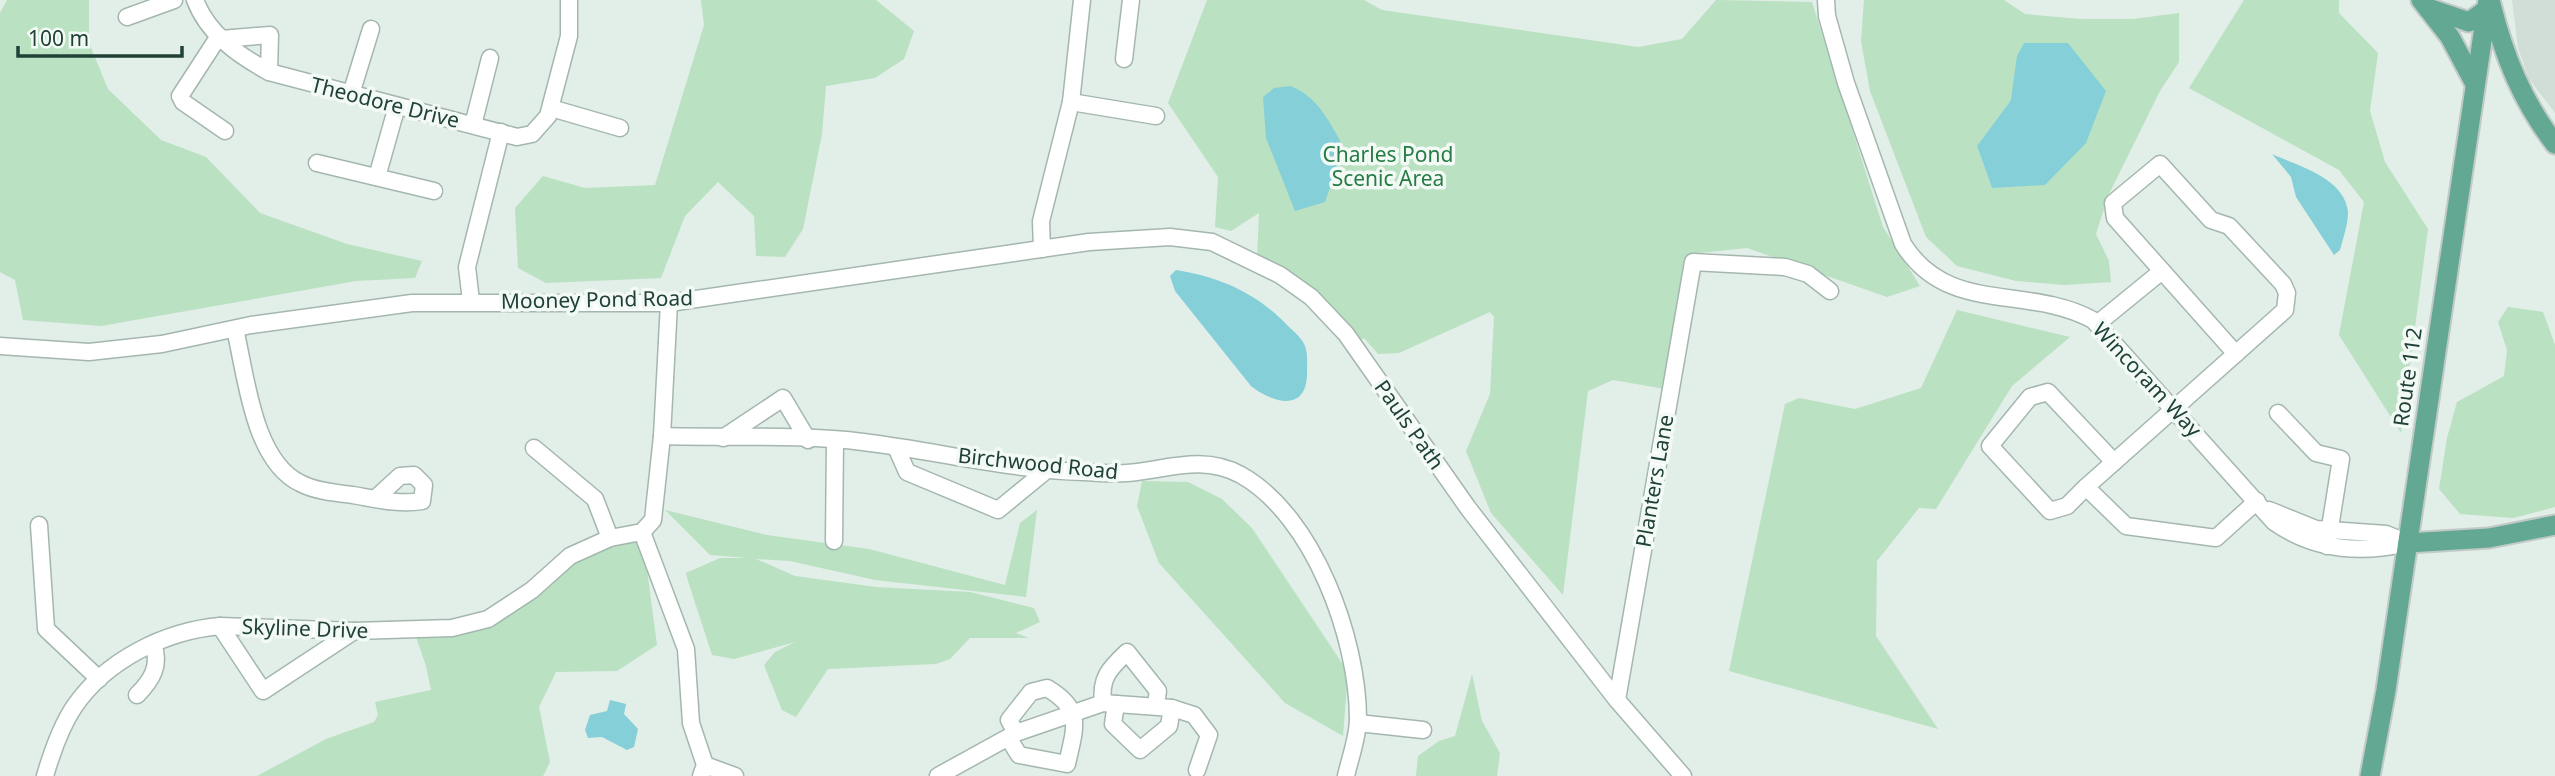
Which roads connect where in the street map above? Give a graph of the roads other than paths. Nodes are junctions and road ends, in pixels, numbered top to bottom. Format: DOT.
graph roads {
  1 [pos="173,0"];
  2 [pos="195,0"];
  3 [pos="569,0"];
  4 [pos="1083,0"];
  5 [pos="1131,0"];
  6 [pos="1826,0"];
  7 [pos="2488,3"];
  8 [pos="2424,4"];
  9 [pos="127,17"];
  10 [pos="371,29"];
  11 [pos="220,38"];
  12 [pos="490,58"];
  13 [pos="1124,59"];
  14 [pos="270,72"];
  15 [pos="2474,82"];
  16 [pos="351,94"];
  17 [pos="1072,102"];
  18 [pos="397,106"];
  19 [pos="551,108"];
  20 [pos="1156,116"];
  21 [pos="473,125"];
  22 [pos="620,128"];
  23 [pos="225,131"];
  24 [pos="501,132"];
  25 [pos="2553,141"];
  26 [pos="317,163"];
  27 [pos="377,177"];
  28 [pos="434,191"];
  29 [pos="1042,249"];
  30 [pos="2162,271"];
  31 [pos="1830,291"];
  32 [pos="471,301"];
  33 [pos="669,303"];
  34 [pos="2097,324"];
  35 [pos="235,329"];
  36 [pos="0,346"];
  37 [pos="2236,354"];
  38 [pos="2174,408"];
  39 [pos="2278,413"];
  40 [pos="662,436"];
  41 [pos="723,438"];
  42 [pos="808,440"];
  43 [pos="835,440"];
  44 [pos="895,447"];
  45 [pos="534,449"];
  46 [pos="2114,462"];
  47 [pos="1048,469"];
  48 [pos="2086,487"];
  49 [pos="375,499"];
  50 [pos="2260,504"];
  51 [pos="2555,525"];
  52 [pos="39,526"];
  53 [pos="642,531"];
  54 [pos="610,538"];
  55 [pos="2329,538"];
  56 [pos="834,541"];
  57 [pos="2408,543"];
  58 [pos="220,626"];
  59 [pos="354,631"];
  60 [pos="153,644"];
  61 [pos="99,679"];
  62 [pos="137,695"];
  63 [pos="1617,700"];
  64 [pos="1109,704"];
  65 [pos="1156,704"];
  66 [pos="1172,708"];
  67 [pos="1071,712"];
  68 [pos="1358,723"];
  69 [pos="1423,730"];
  70 [pos="1013,736"];
  71 [pos="703,770"];
  72 [pos="1197,770"];
  73 [pos="45,776"];
  74 [pos="734,776"];
  75 [pos="939,776"];
  76 [pos="1346,776"];
  77 [pos="1683,776"];
  78 [pos="2370,776"];
  1 -- 9 [label="street"];
  2 -- 11 [label="street, Theodore Drive"];
  3 -- 19 [label="street, Theodore Drive"];
  4 -- 17 [label="street"];
  5 -- 13 [label="street"];
  6 -- 34 [label="street, Wincoram Way"];
  7 -- 8 [label="main road"];
  7 -- 15 [label="main road, Route 112"];
  7 -- 25 [label="main road"];
  8 -- 15 [label="main road"];
  10 -- 16 [label="street"];
  11 -- 14 [label="street, Theodore Drive"];
  11 -- 14 [label="street"];
  11 -- 23 [label="street"];
  12 -- 21 [label="street"];
  14 -- 16 [label="street, Theodore Drive"];
  15 -- 57 [label="main road, Route 112"];
  16 -- 18 [label="street, Theodore Drive"];
  17 -- 20 [label="street"];
  17 -- 29 [label="street"];
  18 -- 21 [label="street, Theodore Drive"];
  18 -- 27 [label="street"];
  19 -- 22 [label="street"];
  19 -- 24 [label="street, Theodore Drive"];
  21 -- 24 [label="street, Theodore Drive"];
  24 -- 32 [label="street"];
  26 -- 27 [label="street"];
  27 -- 28 [label="street"];
  29 -- 33 [label="street, Mooney Pond Road"];
  29 -- 63 [label="street, Pauls Path"];
  30 -- 34 [label="street"];
  30 -- 37 [label="street"];
  30 -- 37 [label="street"];
  31 -- 63 [label="street, Planters Lane"];
  32 -- 33 [label="street, Mooney Pond Road"];
  32 -- 35 [label="street, Mooney Pond Road"];
  33 -- 40 [label="street"];
  34 -- 38 [label="street, Wincoram Way"];
  35 -- 36 [label="street, Mooney Pond Road"];
  35 -- 49 [label="street"];
  37 -- 38 [label="street"];
  38 -- 46 [label="street"];
  38 -- 50 [label="street, Wincoram Way"];
  39 -- 55 [label="street"];
  40 -- 41 [label="street, Birchwood Road"];
  40 -- 53 [label="street"];
  41 -- 42 [label="street, Birchwood Road"];
  41 -- 42 [label="street"];
  42 -- 43 [label="street, Birchwood Road"];
  43 -- 44 [label="street, Birchwood Road"];
  43 -- 56 [label="street"];
  44 -- 47 [label="street, Birchwood Road"];
  44 -- 47 [label="street"];
  45 -- 54 [label="street"];
  46 -- 48 [label="street"];
  46 -- 48 [label="street"];
  47 -- 68 [label="street, Birchwood Road"];
  48 -- 50 [label="street"];
  50 -- 55 [label="street, Wincoram Way"];
  51 -- 57 [label="main road"];
  52 -- 61 [label="street"];
  53 -- 54 [label="street, Skyline Drive"];
  53 -- 71 [label="street"];
  54 -- 59 [label="street, Skyline Drive"];
  55 -- 57 [label="street, Wincoram Way"];
  57 -- 78 [label="main road, Route 112"];
  58 -- 59 [label="street, Skyline Drive"];
  58 -- 59 [label="street"];
  58 -- 60 [label="street, Skyline Drive"];
  60 -- 61 [label="street, Skyline Drive"];
  60 -- 62 [label="street"];
  61 -- 73 [label="street, Skyline Drive"];
  63 -- 77 [label="street, Pauls Path"];
  64 -- 65 [label="street"];
  64 -- 65 [label="street"];
  64 -- 66 [label="street"];
  64 -- 67 [label="street"];
  65 -- 66 [label="street"];
  66 -- 72 [label="street"];
  67 -- 70 [label="street"];
  67 -- 70 [label="street"];
  67 -- 70 [label="street"];
  68 -- 69 [label="street"];
  68 -- 76 [label="street, Birchwood Road"];
  70 -- 75 [label="street"];
  71 -- 74 [label="street"];
}
